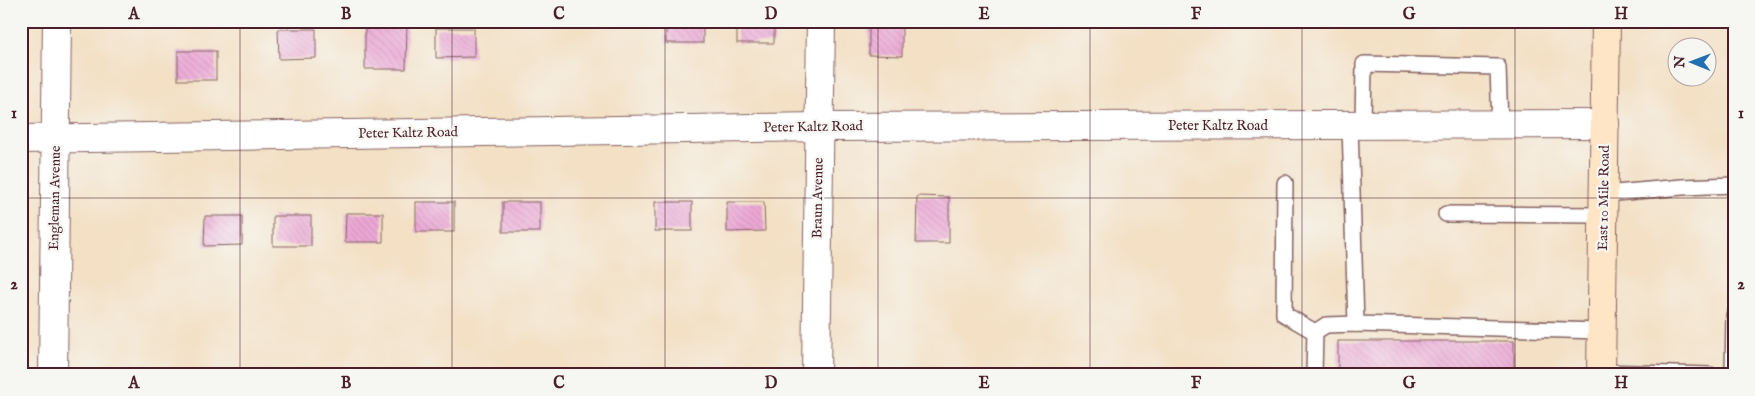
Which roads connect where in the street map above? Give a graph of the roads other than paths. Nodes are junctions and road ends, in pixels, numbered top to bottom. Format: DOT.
graph roads {
  1 [pos="57,21"];
  2 [pos="821,21"];
  3 [pos="1606,21"];
  4 [pos="1605,124"];
  5 [pos="1356,125"];
  6 [pos="1500,125"];
  7 [pos="819,127"];
  8 [pos="21,138"];
  9 [pos="56,138"];
  10 [pos="1285,183"];
  11 [pos="1734,185"];
  12 [pos="1604,204"];
  13 [pos="1446,214"];
  14 [pos="1734,315"];
  15 [pos="1356,324"];
  16 [pos="1320,328"];
  17 [pos="1601,331"];
  18 [pos="1601,373"];
  19 [pos="53,375"];
  20 [pos="816,375"];
  21 [pos="1314,375"];
  22 [pos="1710,375"];
  23 [pos="1733,375"];
  1 -- 9 [label="street, Engleman Avenue"];
  2 -- 7 [label="street, Braun Avenue"];
  3 -- 4 [label="main road, East 10 Mile Road"];
  4 -- 6 [label="street, Peter Kaltz Road"];
  4 -- 12 [label="main road, East 10 Mile Road"];
  5 -- 6 [label="street, Peter Kaltz Road"];
  5 -- 6 [label="lane"];
  5 -- 7 [label="street, Peter Kaltz Road"];
  5 -- 15 [label="lane"];
  7 -- 9 [label="street, Peter Kaltz Road"];
  7 -- 20 [label="street, Braun Avenue"];
  8 -- 9 [label="street, Peter Kaltz Road"];
  9 -- 19 [label="street, Engleman Avenue"];
  10 -- 16 [label="lane"];
  11 -- 12 [label="lane"];
  12 -- 13 [label="lane"];
  12 -- 17 [label="main road, East 10 Mile Road"];
  14 -- 23 [label="lane"];
  15 -- 16 [label="lane"];
  15 -- 17 [label="lane"];
  16 -- 21 [label="lane"];
  17 -- 18 [label="main road, East 10 Mile Road"];
  18 -- 22 [label="lane"];
}
